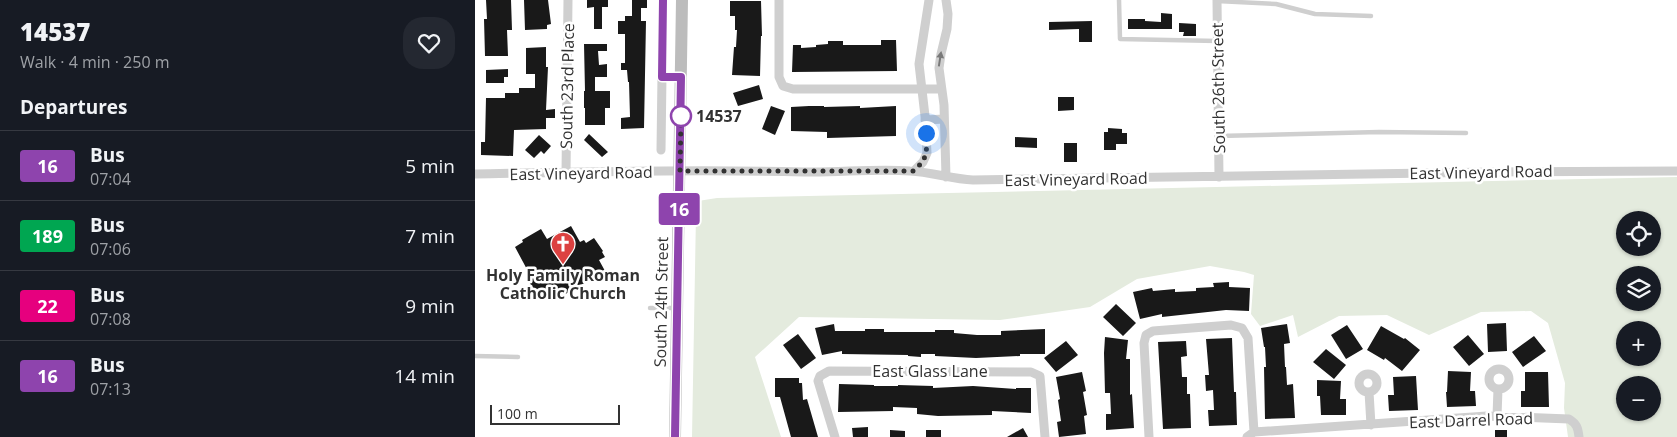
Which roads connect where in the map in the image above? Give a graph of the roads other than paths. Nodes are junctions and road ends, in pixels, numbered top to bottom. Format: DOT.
graph roads {
  1 [pos="568,0"];
  2 [pos="663,0"];
  3 [pos="682,0"];
  4 [pos="779,0"];
  5 [pos="929,0"];
  6 [pos="946,0"];
  7 [pos="1119,0"];
  8 [pos="1217,1"];
  9 [pos="1371,16"];
  10 [pos="1217,41"];
  11 [pos="662,77"];
  12 [pos="681,77"];
  13 [pos="922,89"];
  14 [pos="941,89"];
  15 [pos="944,119"];
  16 [pos="925,120"];
  17 [pos="1466,133"];
  18 [pos="1218,136"];
  19 [pos="661,150"];
  20 [pos="680,171"];
  21 [pos="914,171"];
  22 [pos="1677,171"];
  23 [pos="566,173"];
  24 [pos="475,174"];
  25 [pos="946,177"];
  26 [pos="1219,177"];
  27 [pos="650,308"];
  28 [pos="677,308"];
  29 [pos="475,356"];
  30 [pos="518,357"];
  31 [pos="1498,389"];
  32 [pos="1369,392"];
  33 [pos="1497,416"];
  34 [pos="1371,425"];
  35 [pos="1251,434"];
  36 [pos="675,437"];
  37 [pos="835,437"];
  38 [pos="1045,437"];
  39 [pos="1149,437"];
  40 [pos="1579,437"];
  1 -- 23 [label="street, South 23rd Place"];
  2 -- 11 [label="street"];
  3 -- 12 [label="main road, South 24th Street"];
  4 -- 13 [label="street"];
  5 -- 13 [label="street"];
  14 -- 6 [label="street, one-way"];
  7 -- 10 [label="lane"];
  8 -- 9 [label="lane"];
  8 -- 10 [label="street, South 26th Street"];
  10 -- 18 [label="street, South 26th Street"];
  11 -- 12 [label="street"];
  11 -- 19 [label="street"];
  12 -- 20 [label="main road, South 24th Street"];
  13 -- 14 [label="street"];
  13 -- 16 [label="street"];
  14 -- 15 [label="street"];
  15 -- 16 [label="street"];
  15 -- 25 [label="street"];
  16 -- 21 [label="street"];
  17 -- 18 [label="lane"];
  18 -- 26 [label="street, South 26th Street"];
  20 -- 21 [label="street, East Vineyard Road"];
  20 -- 23 [label="street, East Vineyard Road"];
  20 -- 28 [label="main road, South 24th Street"];
  21 -- 25 [label="street, East Vineyard Road"];
  22 -- 26 [label="street, East Vineyard Road"];
  23 -- 24 [label="street, East Vineyard Road"];
  25 -- 26 [label="street, East Vineyard Road"];
  27 -- 28 [label="lane"];
  28 -- 36 [label="main road, South 24th Street"];
  29 -- 30 [label="lane"];
  31 -- 33 [label="street"];
  32 -- 34 [label="street"];
  33 -- 34 [label="street, East Darrel Road"];
  33 -- 40 [label="street, East Darrel Road"];
  34 -- 35 [label="street, East Darrel Road"];
  35 -- 39 [label="street"];
  37 -- 38 [label="street, East Glass Lane"];
}
